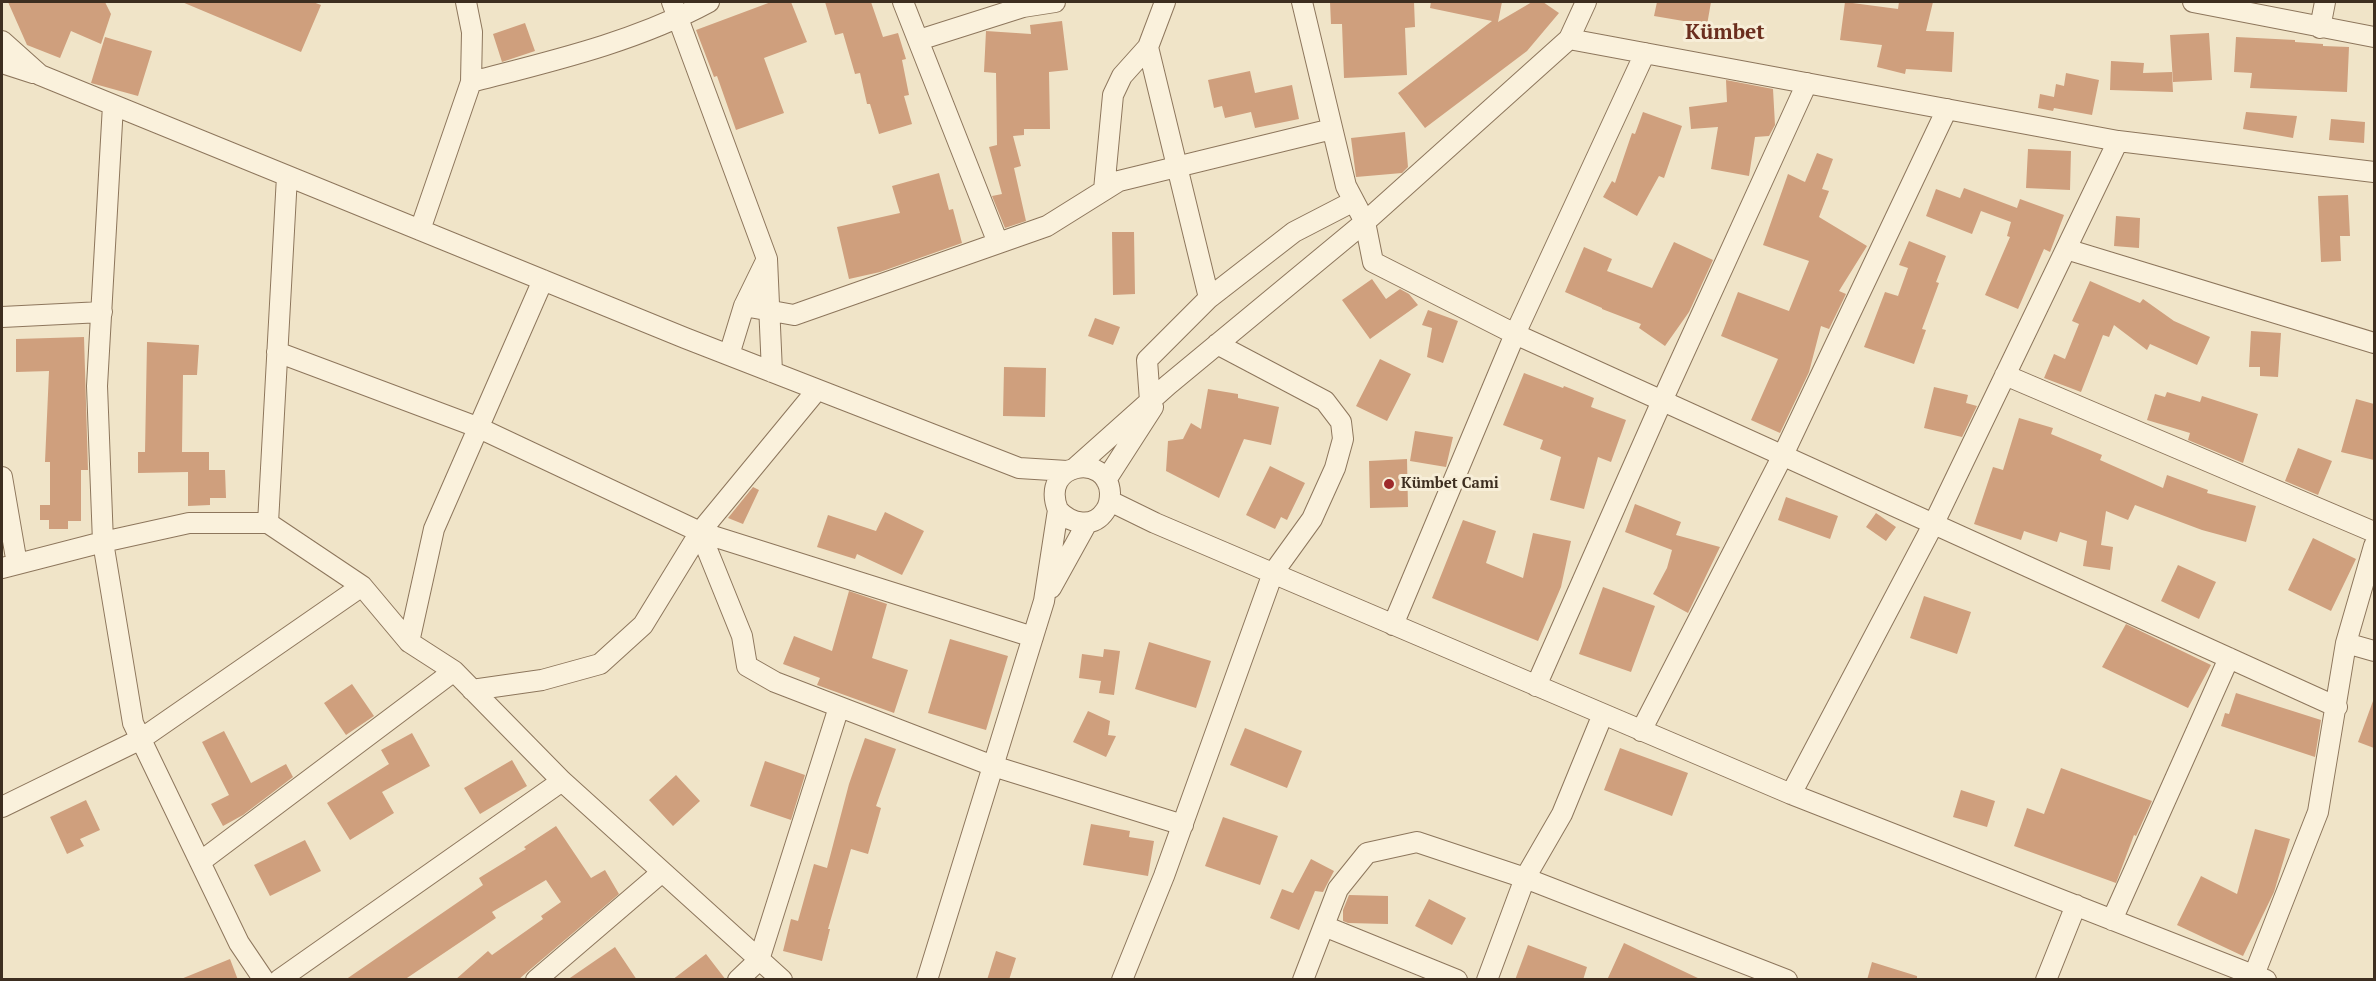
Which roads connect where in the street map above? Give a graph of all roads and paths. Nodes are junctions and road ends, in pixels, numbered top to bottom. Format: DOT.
graph roads {
  1 [pos="465,2"];
  2 [pos="709,2"];
  3 [pos="903,2"];
  4 [pos="1054,2"];
  5 [pos="1165,2"];
  6 [pos="1302,2"];
  7 [pos="1584,2"];
  8 [pos="2193,2"];
  9 [pos="2325,2"];
  10 [pos="675,10"];
  11 [pos="2320,28"];
  12 [pos="2374,37"];
  13 [pos="1569,39"];
  14 [pos="919,40"];
  15 [pos="2,41"];
  16 [pos="1148,46"];
  17 [pos="1645,53"];
  18 [pos="2,63"];
  19 [pos="40,75"];
  20 [pos="471,82"];
  21 [pos="1806,83"];
  22 [pos="113,105"];
  23 [pos="1947,109"];
  24 [pos="1332,129"];
  25 [pos="2118,141"];
  26 [pos="1176,167"];
  27 [pos="2374,172"];
  28 [pos="287,176"];
  29 [pos="1104,190"];
  30 [pos="1354,201"];
  31 [pos="1365,222"];
  32 [pos="420,230"];
  33 [pos="998,243"];
  34 [pos="2066,249"];
  35 [pos="767,259"];
  36 [pos="543,280"];
  37 [pos="1209,298"];
  38 [pos="744,306"];
  39 [pos="102,312"];
  40 [pos="771,312"];
  41 [pos="2,317"];
  42 [pos="1515,334"];
  43 [pos="2374,343"];
  44 [pos="1217,344"];
  45 [pos="277,352"];
  46 [pos="729,355"];
  47 [pos="772,372"];
  48 [pos="2005,375"];
  49 [pos="1168,385"];
  50 [pos="816,390"];
  51 [pos="1150,401"];
  52 [pos="1662,401"];
  53 [pos="477,427"];
  54 [pos="1783,455"];
  55 [pos="1019,468"];
  56 [pos="1071,469"];
  57 [pos="2,477"];
  58 [pos="1106,480"];
  59 [pos="1110,501"];
  60 [pos="1056,505"];
  61 [pos="1092,521"];
  62 [pos="268,523"];
  63 [pos="1155,523"];
  64 [pos="1934,523"];
  65 [pos="700,532"];
  66 [pos="2374,532"];
  67 [pos="103,542"];
  68 [pos="2374,546"];
  69 [pos="9,566"];
  70 [pos="1273,573"];
  71 [pos="362,586"];
  72 [pos="1044,601"];
  73 [pos="1393,624"];
  74 [pos="1033,637"];
  75 [pos="409,642"];
  76 [pos="2346,643"];
  77 [pos="2374,651"];
  78 [pos="2229,658"];
  79 [pos="454,671"];
  80 [pos="1536,686"];
  81 [pos="472,690"];
  82 [pos="839,707"];
  83 [pos="2337,707"];
  84 [pos="1603,714"];
  85 [pos="1641,731"];
  86 [pos="141,739"];
  87 [pos="993,766"];
  88 [pos="562,782"];
  89 [pos="1791,794"];
  90 [pos="2,805"];
  91 [pos="1183,825"];
  92 [pos="200,862"];
  93 [pos="661,873"];
  94 [pos="1525,878"];
  95 [pos="2076,906"];
  96 [pos="2112,920"];
  97 [pos="1324,926"];
  98 [pos="759,960"];
  99 [pos="2260,977"];
  100 [pos="264,980"];
  101 [pos="279,980"];
  102 [pos="536,980"];
  103 [pos="738,980"];
  104 [pos="782,980"];
  105 [pos="927,980"];
  106 [pos="1122,980"];
  107 [pos="1303,980"];
  108 [pos="1457,980"];
  109 [pos="1487,980"];
  110 [pos="1786,980"];
  111 [pos="2046,980"];
  1 -- 20 [label="street"];
  2 -- 10 [label="street"];
  3 -- 14 [label="street"];
  4 -- 14 [label="street"];
  5 -- 16 [label="street"];
  6 -- 24 [label="street"];
  7 -- 13 [label="street"];
  8 -- 11 [label="street"];
  9 -- 11 [label="street"];
  10 -- 20 [label="street"];
  10 -- 35 [label="street"];
  11 -- 12 [label="street"];
  13 -- 17 [label="street"];
  13 -- 31 [label="street"];
  14 -- 33 [label="street"];
  15 -- 19 [label="street"];
  16 -- 26 [label="street"];
  16 -- 29 [label="street"];
  17 -- 21 [label="street"];
  17 -- 42 [label="street"];
  18 -- 19 [label="street"];
  19 -- 22 [label="street"];
  20 -- 32 [label="street"];
  21 -- 23 [label="street"];
  21 -- 52 [label="street"];
  22 -- 28 [label="street"];
  22 -- 39 [label="street"];
  23 -- 25 [label="street"];
  23 -- 54 [label="street"];
  24 -- 26 [label="street"];
  24 -- 30 [label="street"];
  25 -- 27 [label="street"];
  25 -- 34 [label="street"];
  26 -- 29 [label="street"];
  26 -- 37 [label="street"];
  28 -- 32 [label="street"];
  28 -- 45 [label="street"];
  29 -- 33 [label="street"];
  30 -- 31 [label="street"];
  30 -- 37 [label="street"];
  31 -- 42 [label="street"];
  31 -- 44 [label="street"];
  32 -- 36 [label="street"];
  33 -- 40 [label="street"];
  34 -- 43 [label="street"];
  34 -- 48 [label="street"];
  35 -- 38 [label="street"];
  35 -- 40 [label="street"];
  36 -- 46 [label="street"];
  36 -- 53 [label="street"];
  37 -- 51 [label="street"];
  38 -- 40 [label="street"];
  38 -- 46 [label="street"];
  39 -- 41 [label="street"];
  39 -- 67 [label="street"];
  40 -- 47 [label="street"];
  42 -- 52 [label="street"];
  42 -- 73 [label="street"];
  44 -- 49 [label="street"];
  44 -- 70 [label="street"];
  45 -- 53 [label="street"];
  45 -- 62 [label="street"];
  46 -- 47 [label="street"];
  47 -- 50 [label="street"];
  48 -- 64 [label="street"];
  48 -- 66 [label="street"];
  49 -- 51 [label="street"];
  49 -- 58 [label="street"];
  50 -- 55 [label="street"];
  50 -- 65 [label="street"];
  51 -- 56 [label="street"];
  52 -- 54 [label="street"];
  52 -- 80 [label="street"];
  53 -- 65 [label="street"];
  53 -- 75 [label="street"];
  54 -- 64 [label="street"];
  54 -- 85 [label="street"];
  55 -- 56 [label="street"];
  55 -- 60 [label="street"];
  56 -- 58 [label="street"];
  56 -- 60 [label="street"];
  57 -- 69 [label="street"];
  58 -- 59 [label="street"];
  59 -- 61 [label="street"];
  59 -- 63 [label="street"];
  60 -- 61 [label="street"];
  60 -- 72 [label="street"];
  61 -- 63 [label="street"];
  61 -- 72 [label="street"];
  62 -- 67 [label="street"];
  62 -- 71 [label="street"];
  63 -- 70 [label="street"];
  64 -- 78 [label="street"];
  64 -- 89 [label="street"];
  65 -- 74 [label="street"];
  65 -- 81 [label="street"];
  65 -- 82 [label="street"];
  67 -- 69 [label="street"];
  67 -- 86 [label="street"];
  68 -- 76 [label="street"];
  70 -- 73 [label="street"];
  70 -- 91 [label="street"];
  71 -- 75 [label="street"];
  71 -- 86 [label="street"];
  72 -- 74 [label="street"];
  73 -- 80 [label="street"];
  74 -- 87 [label="street"];
  75 -- 79 [label="street"];
  76 -- 77 [label="street"];
  76 -- 83 [label="street"];
  78 -- 83 [label="street"];
  78 -- 96 [label="street"];
  79 -- 81 [label="street"];
  79 -- 92 [label="street"];
  80 -- 84 [label="street"];
  81 -- 88 [label="street"];
  82 -- 87 [label="street"];
  82 -- 98 [label="street"];
  83 -- 99 [label="street"];
  84 -- 85 [label="street"];
  84 -- 94 [label="street"];
  85 -- 89 [label="street"];
  86 -- 90 [label="street"];
  86 -- 92 [label="street"];
  87 -- 91 [label="street"];
  87 -- 105 [label="street"];
  88 -- 93 [label="street"];
  88 -- 101 [label="street"];
  89 -- 95 [label="street"];
  91 -- 106 [label="street"];
  92 -- 100 [label="street"];
  93 -- 98 [label="street"];
  93 -- 102 [label="street"];
  94 -- 97 [label="street"];
  94 -- 109 [label="street"];
  94 -- 110 [label="street"];
  95 -- 96 [label="street"];
  95 -- 111 [label="street"];
  96 -- 99 [label="street"];
  97 -- 107 [label="street"];
  97 -- 108 [label="street"];
  98 -- 103 [label="street"];
  98 -- 104 [label="street"];
}
